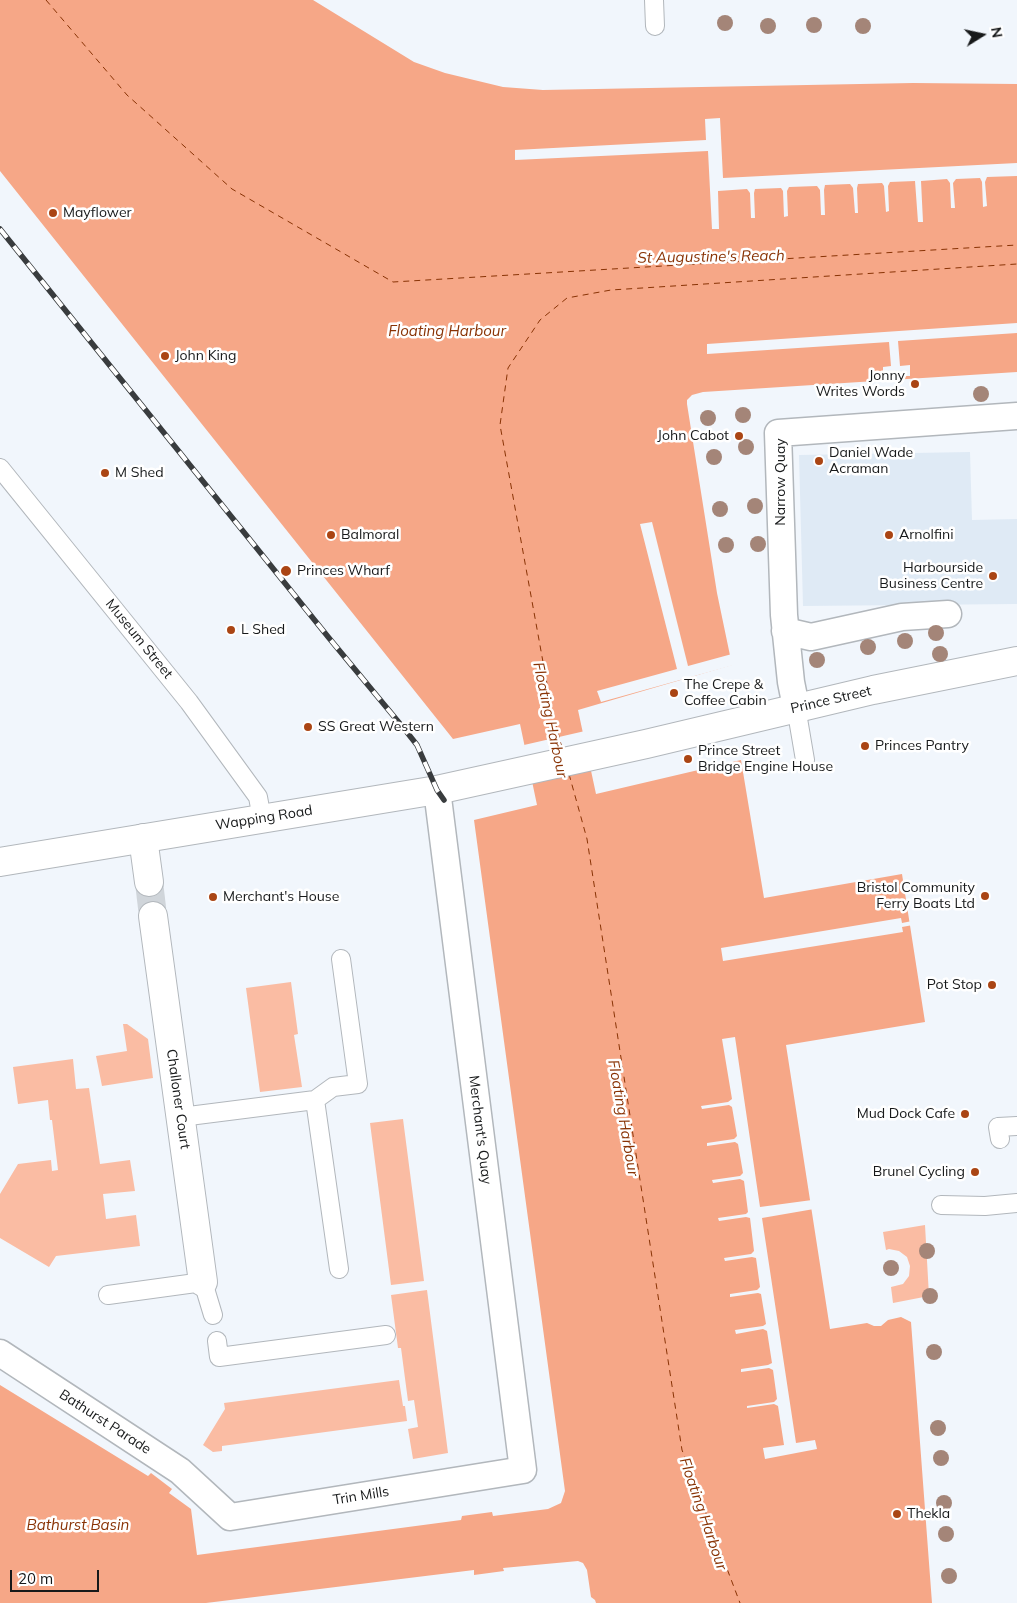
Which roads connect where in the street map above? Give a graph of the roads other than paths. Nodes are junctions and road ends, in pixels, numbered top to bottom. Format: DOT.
graph roads {
  1 [pos="654,0"];
  2 [pos="655,26"];
  3 [pos="1017,416"];
  4 [pos="0,468"];
  5 [pos="948,614"];
  6 [pos="786,631"];
  7 [pos="1017,661"];
  8 [pos="796,707"];
  9 [pos="805,760"];
  10 [pos="527,771"];
  11 [pos="437,790"];
  12 [pos="262,819"];
  13 [pos="143,838"];
  14 [pos="0,862"];
  15 [pos="149,882"];
  16 [pos="153,916"];
  17 [pos="341,959"];
  18 [pos="315,1100"];
  19 [pos="181,1117"];
  20 [pos="1017,1126"];
  21 [pos="1000,1139"];
  22 [pos="1017,1203"];
  23 [pos="941,1205"];
  24 [pos="339,1269"];
  25 [pos="203,1282"];
  26 [pos="108,1295"];
  27 [pos="213,1315"];
  28 [pos="386,1335"];
  29 [pos="217,1341"];
  30 [pos="0,1353"];
  31 [pos="523,1470"];
  32 [pos="206,1496"];
  1 -- 2 [label="lane"];
  3 -- 6 [label="street, Narrow Quay"];
  4 -- 12 [label="lane, Museum Street"];
  5 -- 6 [label="street"];
  6 -- 8 [label="street, Narrow Quay"];
  7 -- 8 [label="street, Prince Street"];
  8 -- 9 [label="lane"];
  8 -- 10 [label="street, Prince Street"];
  10 -- 11 [label="street, Wapping Road"];
  11 -- 12 [label="street, Wapping Road"];
  11 -- 31 [label="street, Merchant's Quay"];
  12 -- 13 [label="street, Wapping Road"];
  13 -- 14 [label="street, Wapping Road"];
  13 -- 15 [label="street"];
  16 -- 19 [label="street, Challoner Court"];
  17 -- 18 [label="lane"];
  18 -- 19 [label="lane"];
  18 -- 24 [label="lane"];
  19 -- 25 [label="street, Challoner Court"];
  20 -- 21 [label="lane"];
  22 -- 23 [label="lane"];
  25 -- 26 [label="lane"];
  25 -- 27 [label="lane"];
  28 -- 29 [label="lane"];
  30 -- 32 [label="street, Bathurst Parade"];
  31 -- 32 [label="street, Trin Mills"];
}
